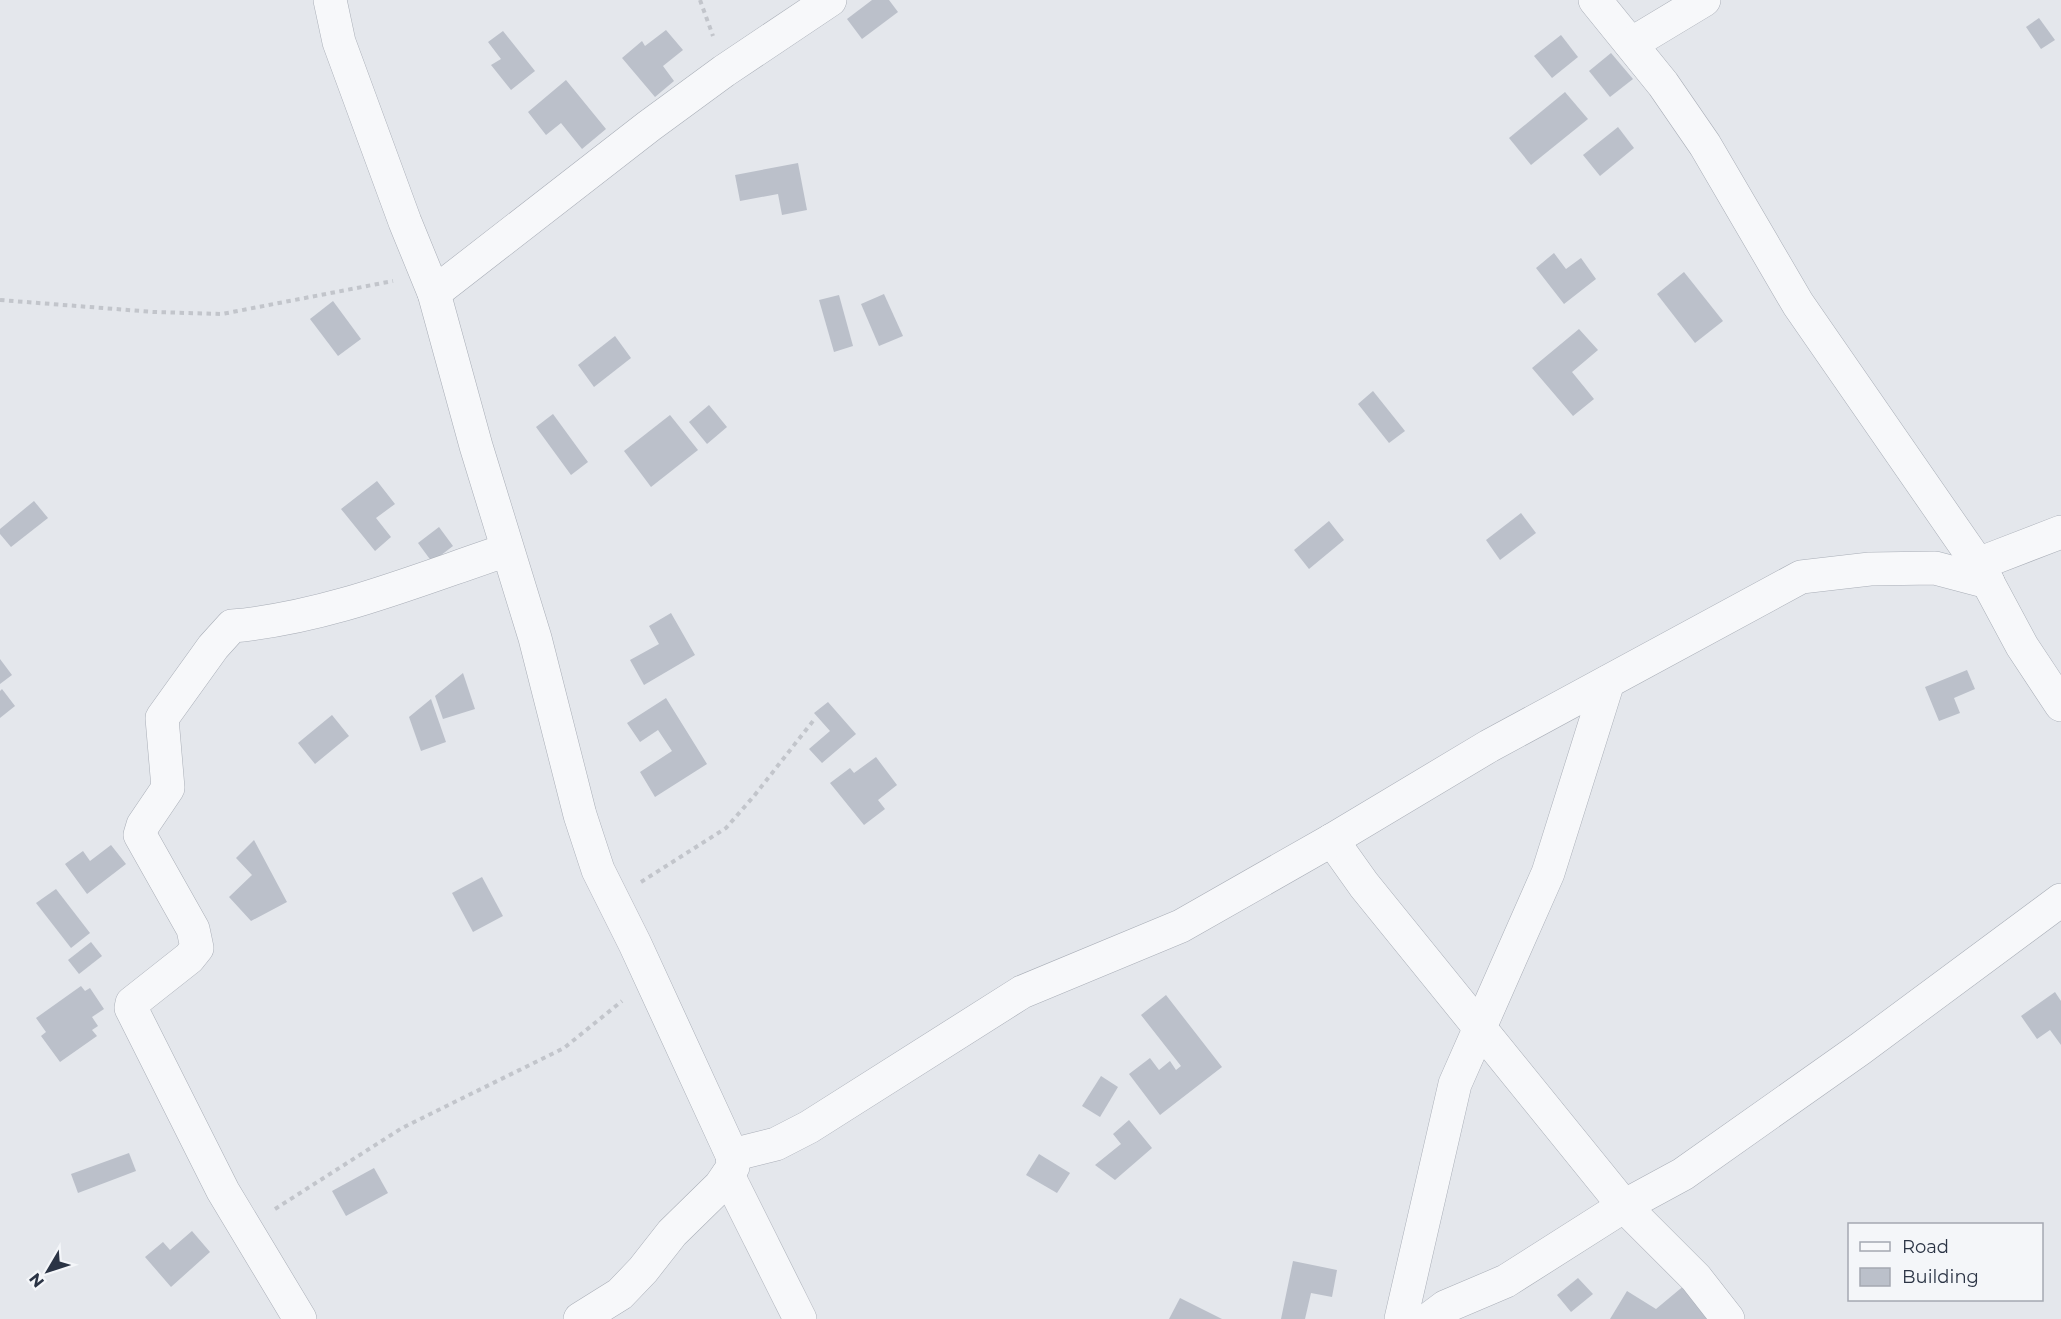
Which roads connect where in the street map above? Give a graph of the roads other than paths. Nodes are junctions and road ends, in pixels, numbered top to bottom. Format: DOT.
graph roads {
  1 [pos="330,0"];
  2 [pos="830,0"];
  3 [pos="1595,0"];
  4 [pos="1704,0"];
  5 [pos="1631,44"];
  6 [pos="430,284"];
  7 [pos="2061,532"];
  8 [pos="507,550"];
  9 [pos="1983,573"];
  10 [pos="1608,682"];
  11 [pos="2061,704"];
  12 [pos="1332,840"];
  13 [pos="2061,900"];
  14 [pos="1479,1027"];
  15 [pos="730,1165"];
  16 [pos="1624,1206"];
  17 [pos="300,1319"];
  18 [pos="580,1319"];
  19 [pos="800,1319"];
  20 [pos="1401,1319"];
  21 [pos="1429,1319"];
  22 [pos="1728,1319"];
  1 -- 6 [label="street"];
  2 -- 6 [label="street"];
  3 -- 5 [label="street"];
  4 -- 5 [label="street"];
  5 -- 9 [label="street"];
  6 -- 8 [label="street"];
  7 -- 9 [label="street"];
  8 -- 15 [label="street"];
  8 -- 17 [label="street"];
  9 -- 10 [label="street"];
  9 -- 11 [label="street"];
  10 -- 12 [label="street"];
  10 -- 14 [label="street"];
  12 -- 14 [label="street"];
  12 -- 15 [label="street"];
  13 -- 16 [label="street"];
  14 -- 16 [label="street"];
  14 -- 20 [label="street"];
  15 -- 18 [label="street"];
  15 -- 19 [label="street"];
  16 -- 21 [label="street"];
  16 -- 22 [label="street"];
}
